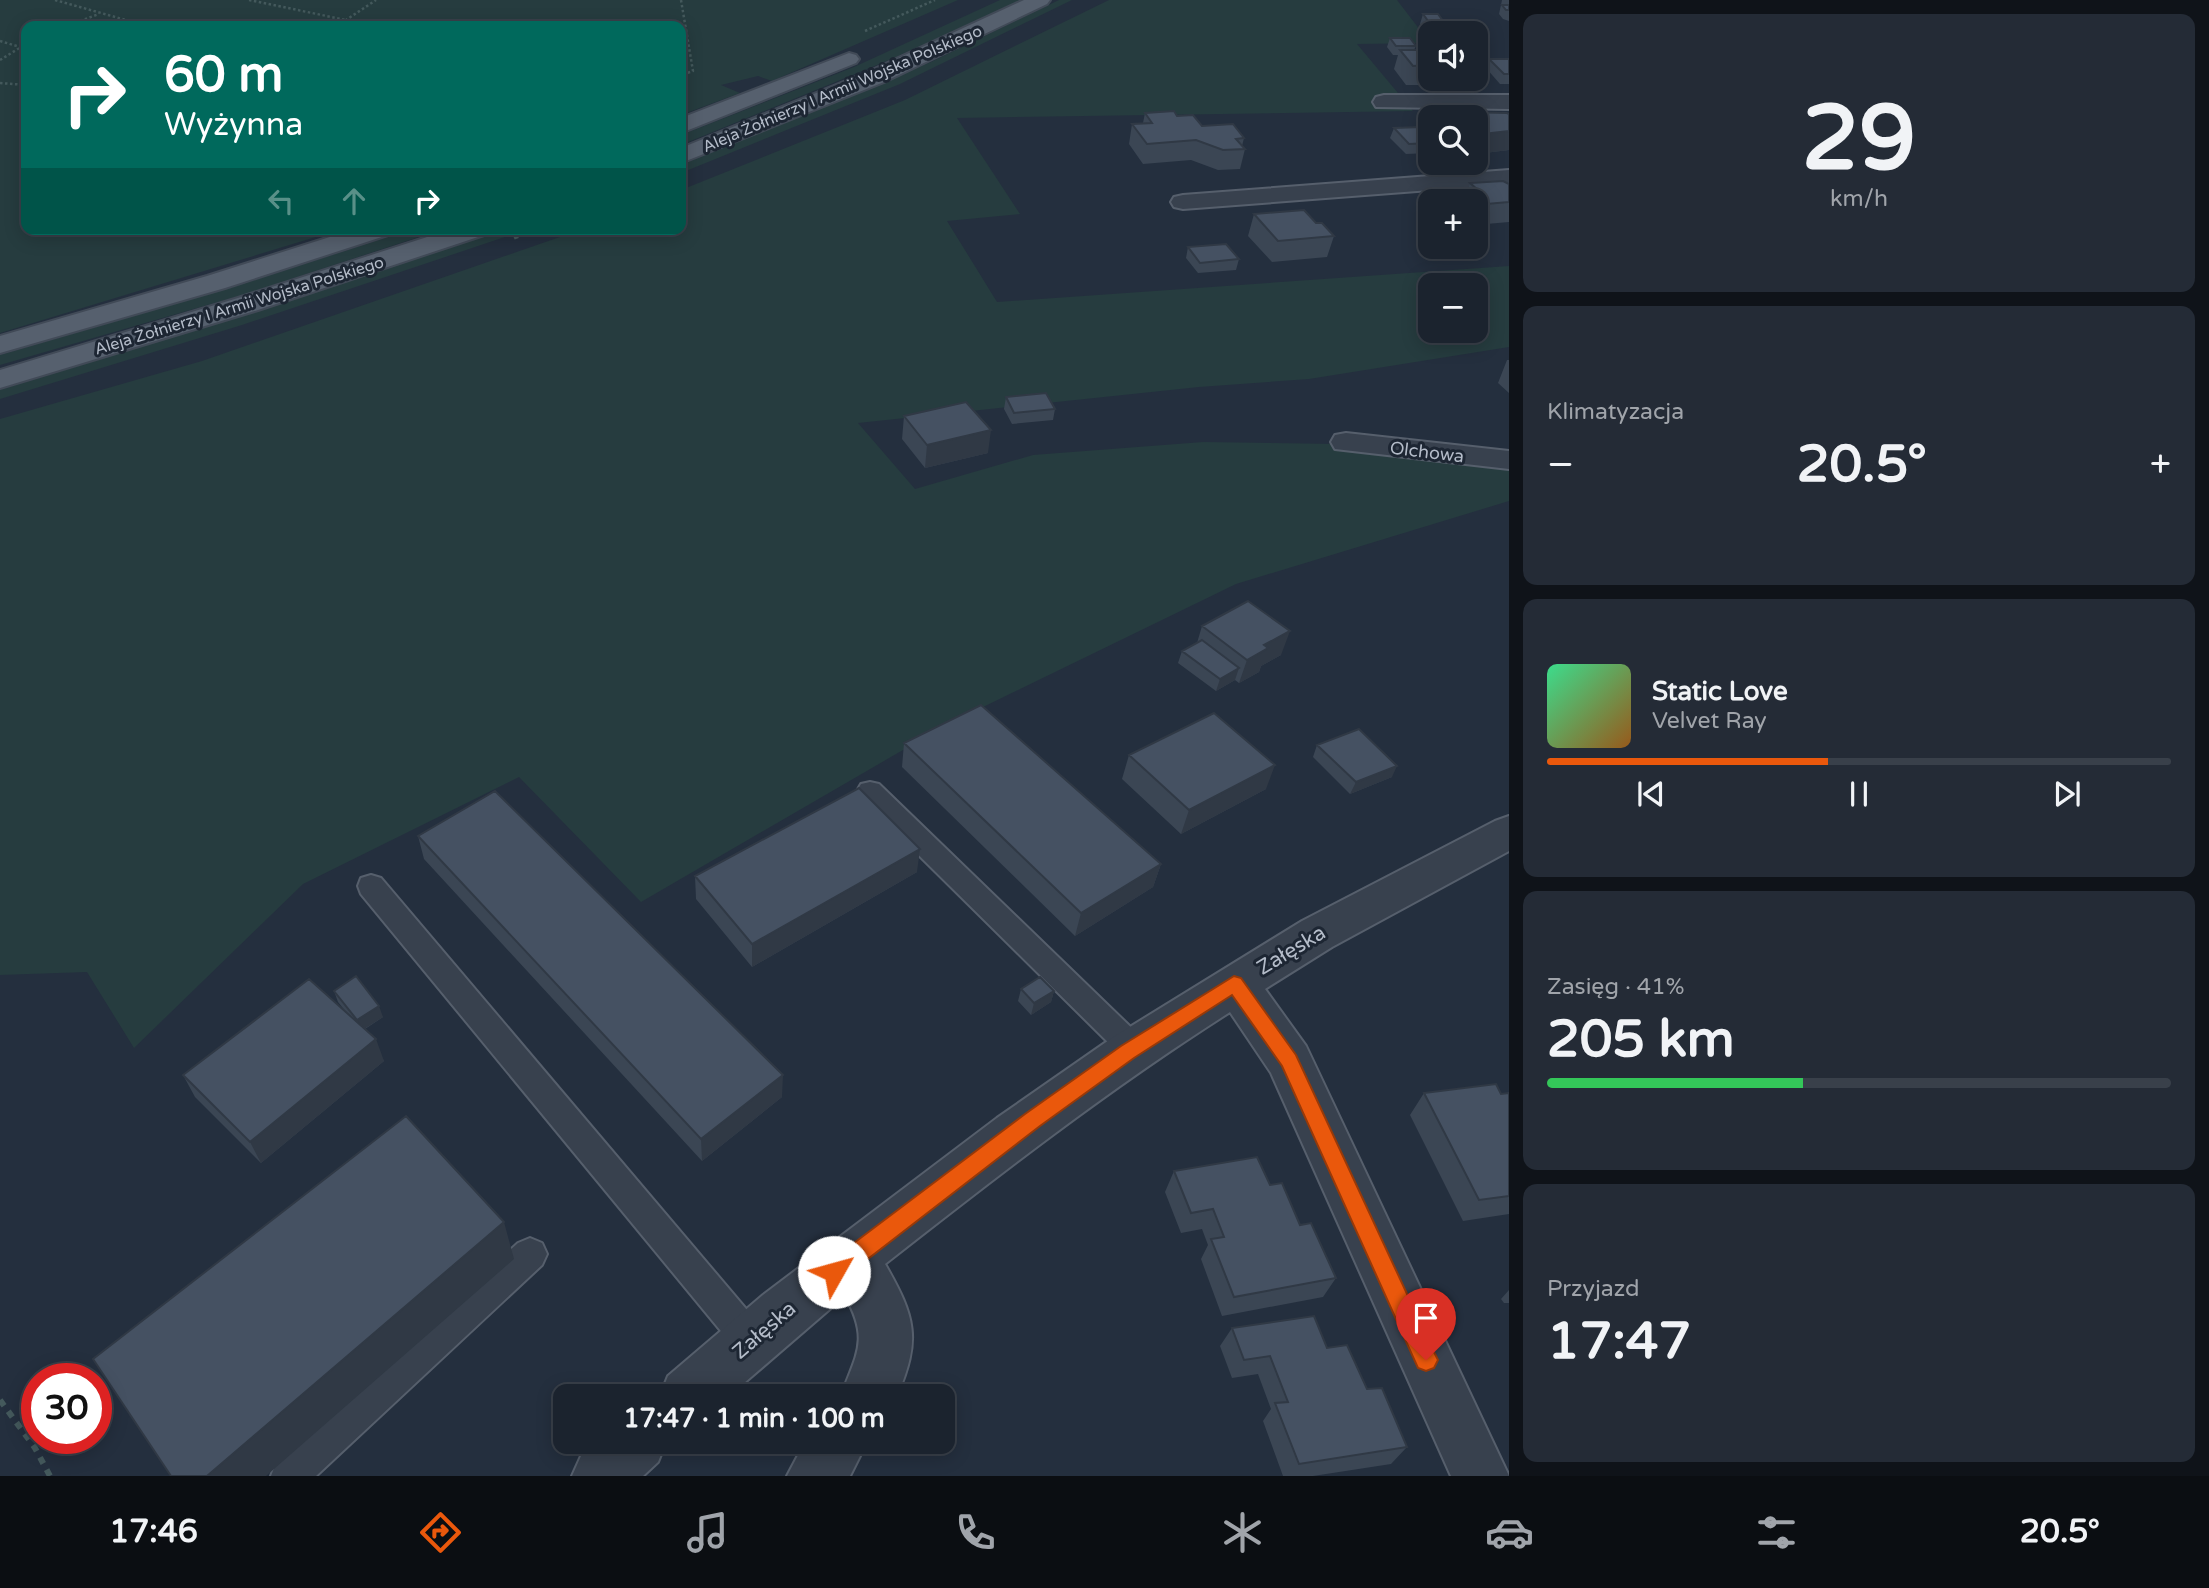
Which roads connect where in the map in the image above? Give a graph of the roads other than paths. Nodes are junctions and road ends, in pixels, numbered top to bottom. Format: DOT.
graph roads {
  1 [pos="1040,0"];
  2 [pos="864,53"];
  3 [pos="1384,102"];
  4 [pos="1509,102"];
  5 [pos="686,124"];
  6 [pos="686,154"];
  7 [pos="1509,177"];
  8 [pos="1182,202"];
  9 [pos="363,235"];
  10 [pos="460,235"];
  11 [pos="0,345"];
  12 [pos="0,379"];
  13 [pos="1346,442"];
  14 [pos="1509,460"];
  15 [pos="870,790"];
  16 [pos="1509,832"];
  17 [pos="371,886"];
  18 [pos="1234,984"];
  19 [pos="1133,1048"];
  20 [pos="530,1254"];
  21 [pos="852,1258"];
  22 [pos="751,1341"];
  23 [pos="702,1384"];
  24 [pos="874,1384"];
  25 [pos="625,1454"];
  26 [pos="831,1454"];
  27 [pos="289,1476"];
  28 [pos="601,1476"];
  29 [pos="816,1476"];
  30 [pos="1480,1476"];
  1 -- 6 [label="main road, Aleja Żołnierzy I Armii Wojska Polskiego"];
  2 -- 5 [label="main road, Aleja Żołnierzy I Armii Wojska Polskiego"];
  3 -- 4 [label="street"];
  7 -- 8 [label="street"];
  9 -- 11 [label="main road, Aleja Żołnierzy I Armii Wojska Polskiego"];
  10 -- 12 [label="main road, Aleja Żołnierzy I Armii Wojska Polskiego"];
  13 -- 14 [label="street, Olchowa"];
  15 -- 19 [label="lane"];
  16 -- 18 [label="street, Załęska"];
  17 -- 22 [label="lane"];
  18 -- 19 [label="street, Załęska"];
  18 -- 30 [label="street"];
  19 -- 21 [label="street, Załęska"];
  20 -- 27 [label="lane"];
  21 -- 22 [label="street, Załęska"];
  21 -- 24 [label="street"];
  22 -- 23 [label="street, Załęska"];
  25 -- 28 [label="street"];
  26 -- 29 [label="street"];
}
